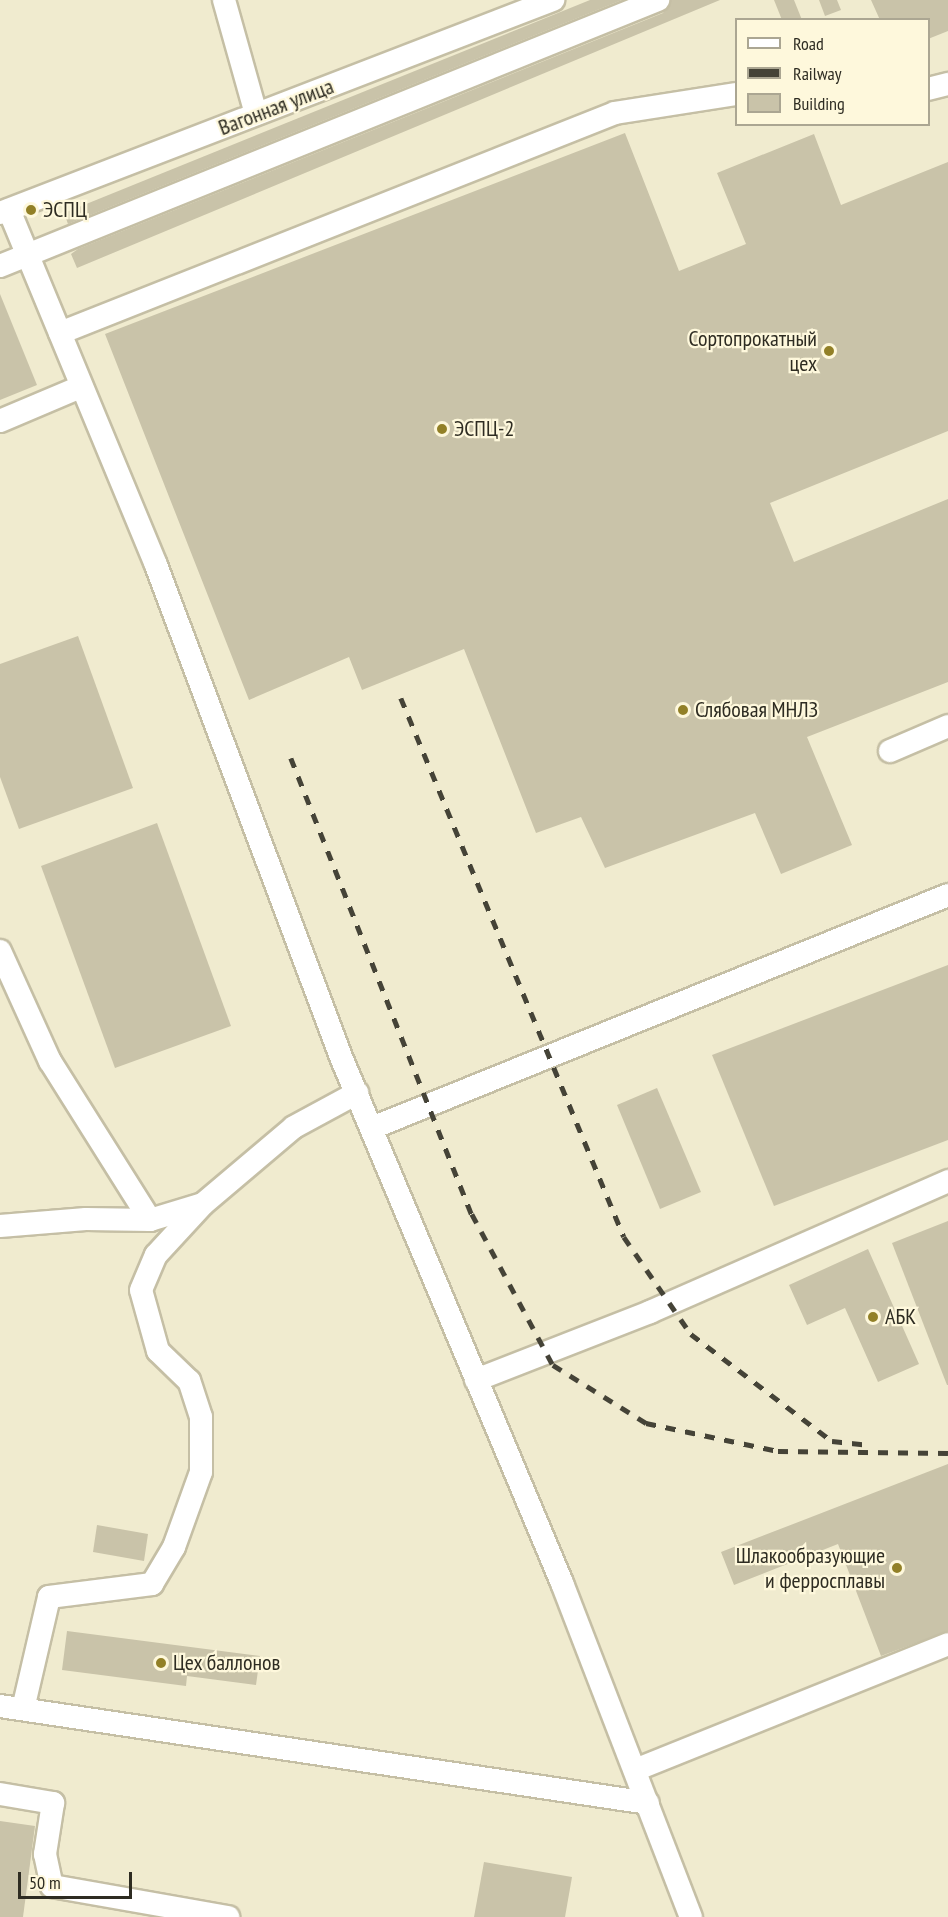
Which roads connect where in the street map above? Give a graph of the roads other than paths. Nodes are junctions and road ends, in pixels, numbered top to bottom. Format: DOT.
graph roads {
  1 [pos="224,0"];
  2 [pos="553,0"];
  3 [pos="658,0"];
  4 [pos="948,84"];
  5 [pos="930,88"];
  6 [pos="735,94"];
  7 [pos="256,114"];
  8 [pos="5,211"];
  9 [pos="29,255"];
  10 [pos="0,266"];
  11 [pos="60,333"];
  12 [pos="80,387"];
  13 [pos="0,421"];
  14 [pos="948,726"];
  15 [pos="890,751"];
  16 [pos="948,895"];
  17 [pos="0,951"];
  18 [pos="357,1093"];
  19 [pos="372,1128"];
  20 [pos="948,1181"];
  21 [pos="203,1204"];
  22 [pos="150,1220"];
  23 [pos="0,1226"];
  24 [pos="476,1380"];
  25 [pos="948,1644"];
  26 [pos="0,1706"];
  27 [pos="23,1709"];
  28 [pos="635,1770"];
  29 [pos="0,1794"];
  30 [pos="648,1803"];
  31 [pos="228,1917"];
  32 [pos="691,1917"];
  1 -- 7 [label="street"];
  2 -- 7 [label="street, Вагонная улица"];
  3 -- 9 [label="street"];
  4 -- 5 [label="street"];
  6 -- 11 [label="street"];
  7 -- 8 [label="street, Вагонная улица"];
  8 -- 9 [label="street"];
  9 -- 10 [label="street"];
  9 -- 11 [label="street"];
  11 -- 12 [label="street"];
  12 -- 13 [label="street"];
  12 -- 18 [label="street"];
  14 -- 15 [label="street"];
  16 -- 19 [label="street"];
  17 -- 22 [label="street"];
  18 -- 19 [label="street"];
  18 -- 21 [label="street"];
  19 -- 24 [label="street"];
  20 -- 24 [label="street"];
  21 -- 22 [label="street"];
  21 -- 27 [label="street"];
  22 -- 23 [label="street"];
  24 -- 28 [label="street"];
  25 -- 28 [label="street"];
  26 -- 27 [label="street"];
  27 -- 30 [label="street"];
  28 -- 30 [label="street"];
  29 -- 31 [label="street"];
  30 -- 32 [label="street"];
}
